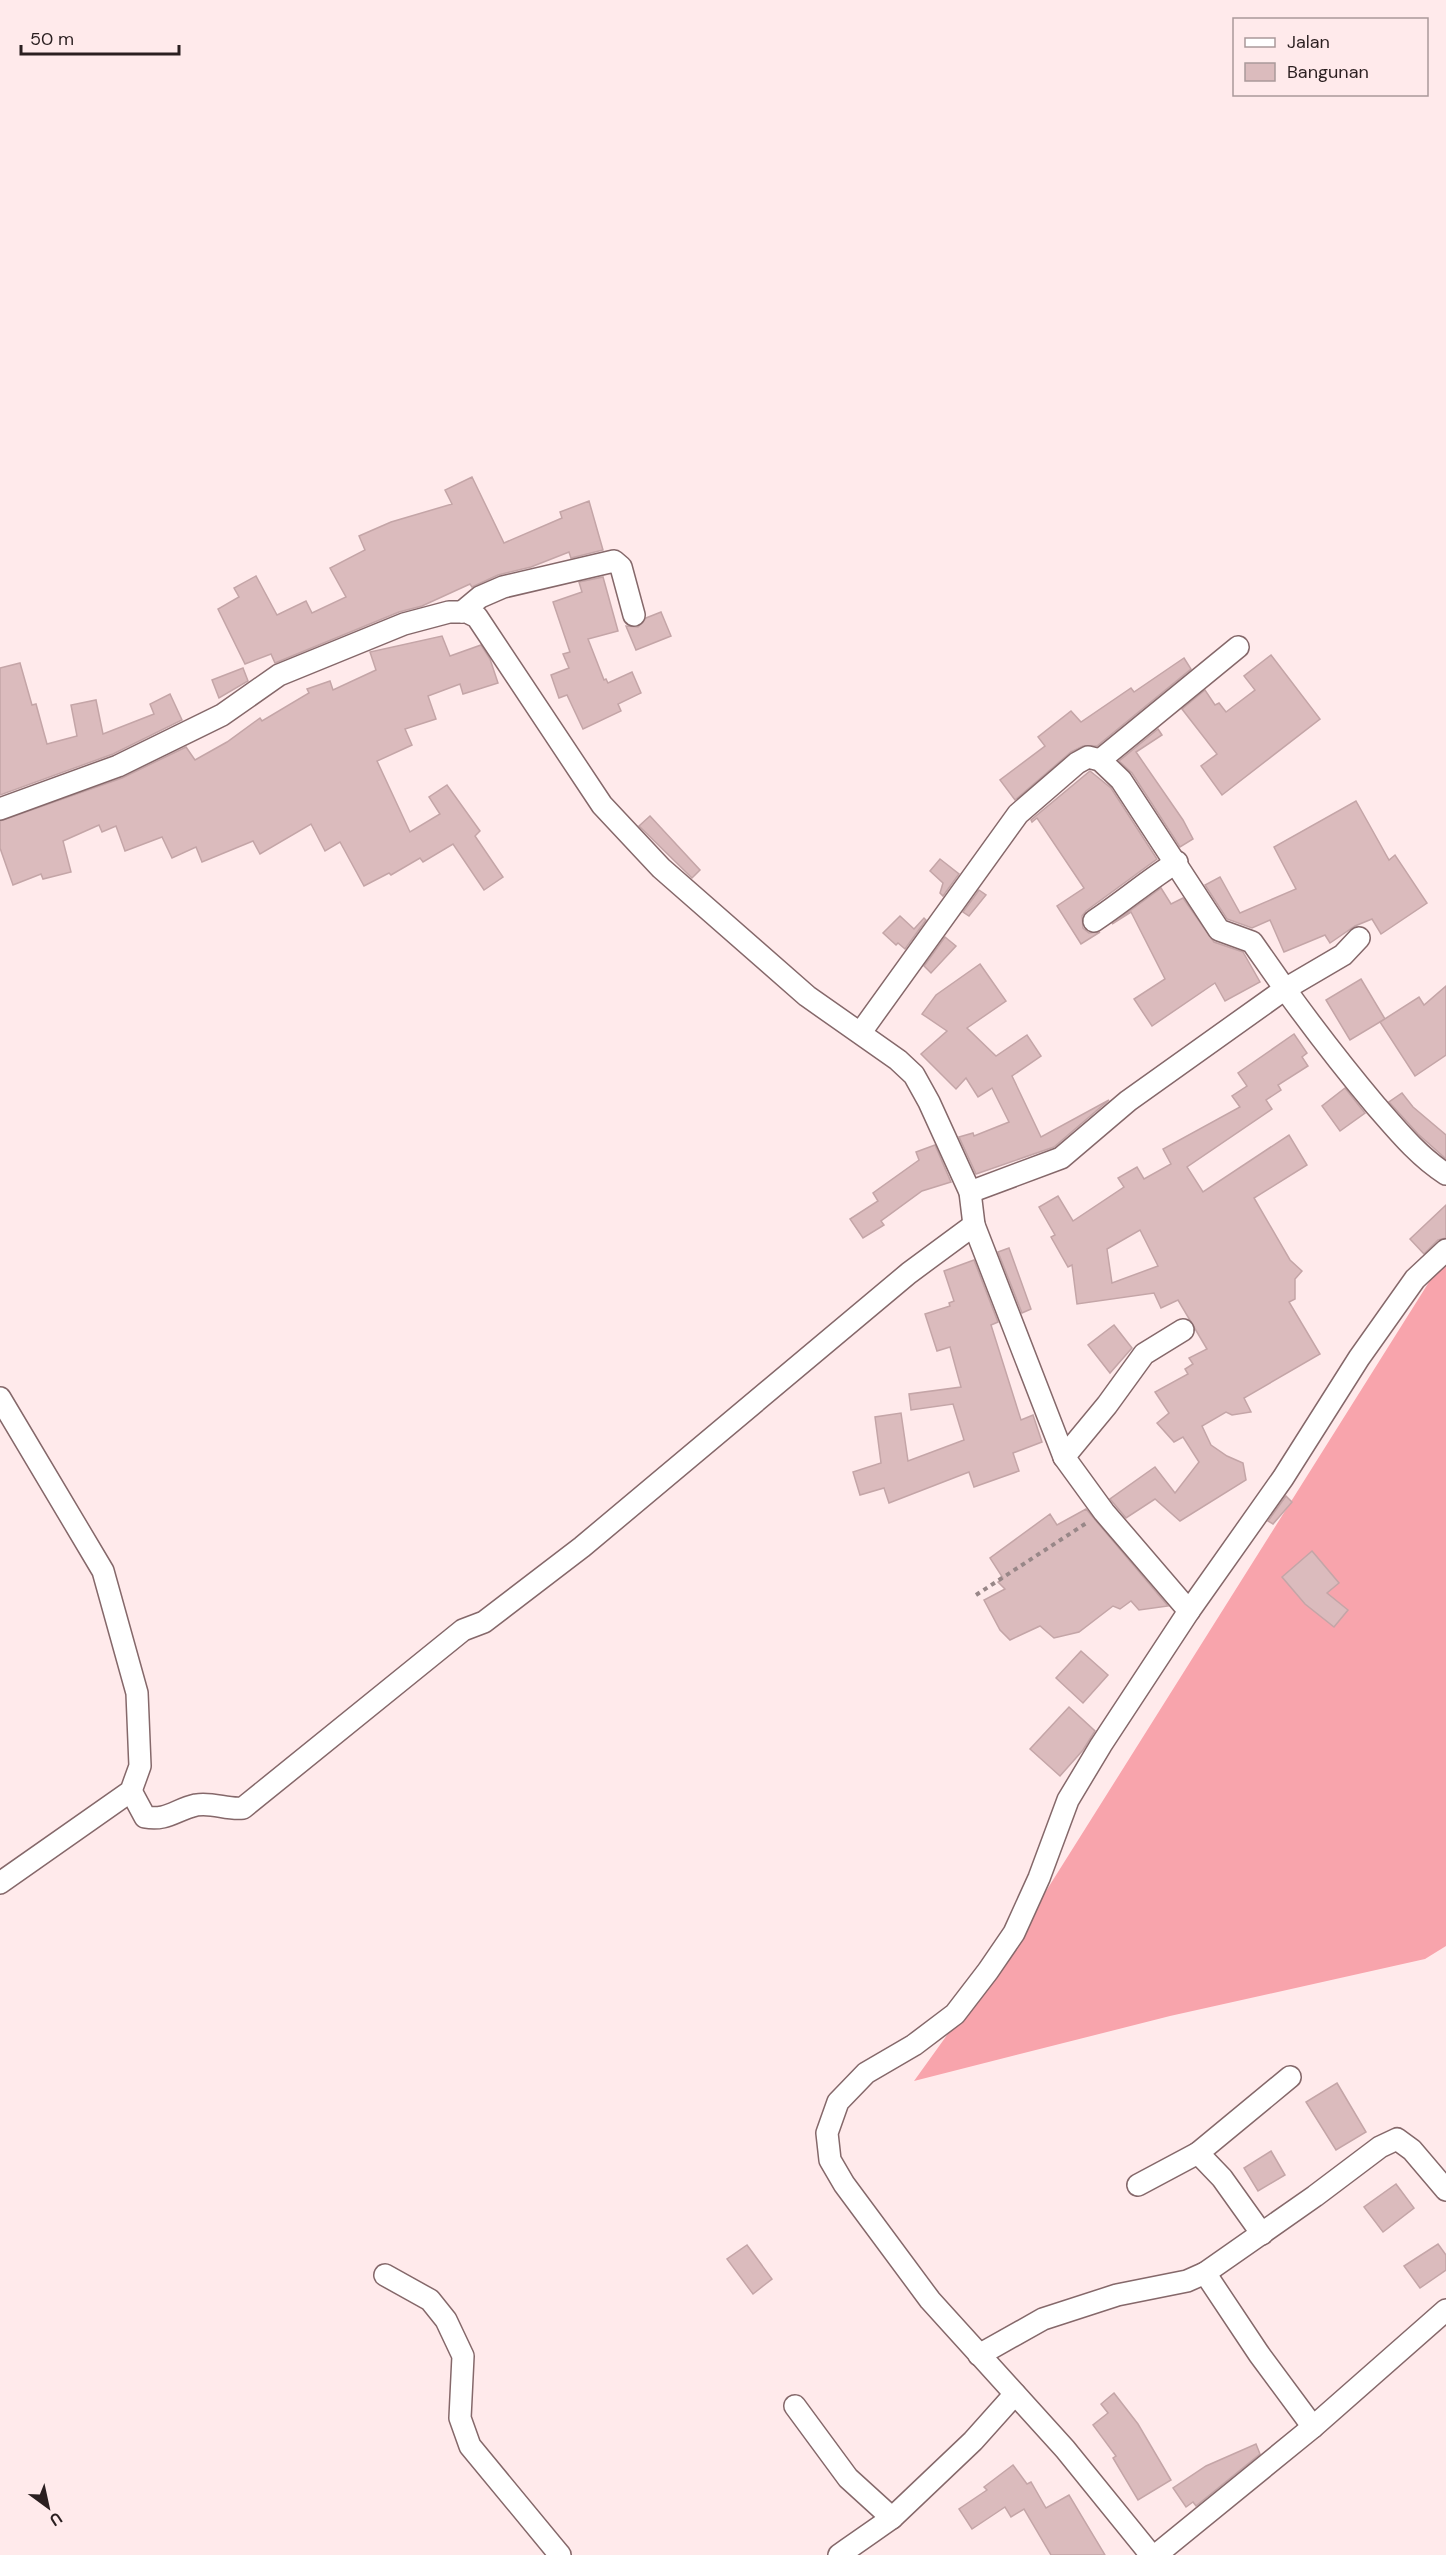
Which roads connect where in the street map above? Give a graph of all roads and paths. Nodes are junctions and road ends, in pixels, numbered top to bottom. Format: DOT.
graph roads {
  1 [pos="462,612"];
  2 [pos="634,615"];
  3 [pos="1238,647"];
  4 [pos="1100,760"];
  5 [pos="0,809"];
  6 [pos="1177,862"];
  7 [pos="1094,921"];
  8 [pos="1359,938"];
  9 [pos="1285,989"];
  10 [pos="861,1032"];
  11 [pos="1446,1174"];
  12 [pos="970,1192"];
  13 [pos="974,1225"];
  14 [pos="1446,1250"];
  15 [pos="1183,1330"];
  16 [pos="0,1398"];
  17 [pos="1064,1457"];
  18 [pos="1104,1512"];
  19 [pos="976,1595"];
  20 [pos="1190,1611"];
  21 [pos="131,1791"];
  22 [pos="0,1883"];
  23 [pos="1290,2078"];
  24 [pos="1198,2153"];
  25 [pos="1138,2185"];
  26 [pos="1446,2190"];
  27 [pos="1262,2234"];
  28 [pos="1205,2273"];
  29 [pos="385,2275"];
  30 [pos="1446,2310"];
  31 [pos="979,2355"];
  32 [pos="1015,2394"];
  33 [pos="795,2406"];
  34 [pos="1313,2427"];
  35 [pos="892,2518"];
  36 [pos="560,2555"];
  37 [pos="839,2555"];
  38 [pos="1153,2555"];
  1 -- 2 [label="street"];
  1 -- 5 [label="street"];
  1 -- 10 [label="street"];
  3 -- 4 [label="street"];
  4 -- 6 [label="street"];
  4 -- 10 [label="street"];
  6 -- 7 [label="street"];
  6 -- 9 [label="street"];
  8 -- 9 [label="street"];
  9 -- 11 [label="street"];
  9 -- 12 [label="street"];
  10 -- 12 [label="street"];
  12 -- 13 [label="street"];
  13 -- 17 [label="street"];
  13 -- 21 [label="street"];
  14 -- 20 [label="street"];
  15 -- 17 [label="street"];
  16 -- 21 [label="street"];
  17 -- 18 [label="street"];
  18 -- 19 [label="path"];
  18 -- 20 [label="street"];
  20 -- 31 [label="street"];
  21 -- 22 [label="street"];
  23 -- 24 [label="street"];
  24 -- 25 [label="street"];
  24 -- 27 [label="street"];
  26 -- 27 [label="street"];
  27 -- 28 [label="street"];
  28 -- 31 [label="street"];
  28 -- 34 [label="street"];
  29 -- 36 [label="street"];
  30 -- 34 [label="street"];
  31 -- 32 [label="street"];
  32 -- 35 [label="street"];
  32 -- 38 [label="street"];
  33 -- 35 [label="street"];
  34 -- 38 [label="street"];
  35 -- 37 [label="street"];
}
